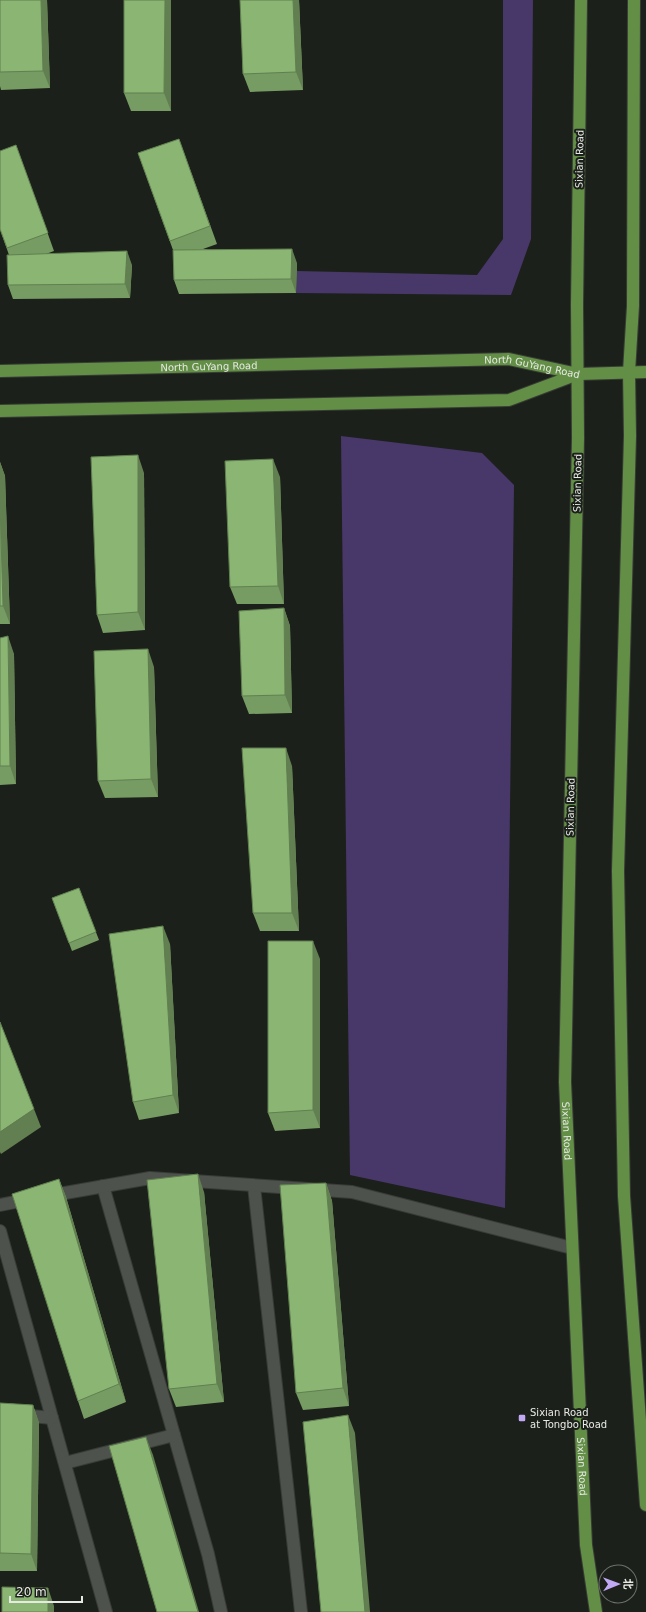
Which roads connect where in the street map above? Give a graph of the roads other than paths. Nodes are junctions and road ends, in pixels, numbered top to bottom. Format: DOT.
graph roads {
  1 [pos="581,0"];
  2 [pos="634,0"];
  3 [pos="0,371"];
  4 [pos="629,372"];
  5 [pos="646,372"];
  6 [pos="578,374"];
  7 [pos="0,411"];
  8 [pos="103,1186"];
  9 [pos="254,1186"];
  10 [pos="0,1205"];
  11 [pos="0,1231"];
  12 [pos="572,1248"];
  13 [pos="0,1413"];
  14 [pos="52,1418"];
  15 [pos="174,1435"];
  16 [pos="65,1463"];
  17 [pos="646,1504"];
  18 [pos="106,1612"];
  19 [pos="221,1612"];
  20 [pos="301,1612"];
  21 [pos="596,1612"];
  1 -- 6 [label="main road, Sixian Road"];
  2 -- 4 [label="main road"];
  3 -- 6 [label="main road, North GuYang Road"];
  4 -- 5 [label="main road, North GuYang Road"];
  4 -- 6 [label="main road, North GuYang Road"];
  4 -- 17 [label="main road"];
  6 -- 7 [label="main road, North GuYang Road"];
  6 -- 12 [label="main road, Sixian Road"];
  8 -- 9 [label="lane"];
  8 -- 10 [label="lane"];
  8 -- 15 [label="lane"];
  9 -- 12 [label="lane"];
  9 -- 20 [label="lane"];
  11 -- 14 [label="lane"];
  12 -- 21 [label="main road, Sixian Road"];
  13 -- 14 [label="lane"];
  14 -- 16 [label="lane"];
  15 -- 16 [label="lane"];
  15 -- 19 [label="lane"];
  16 -- 18 [label="lane"];
}
